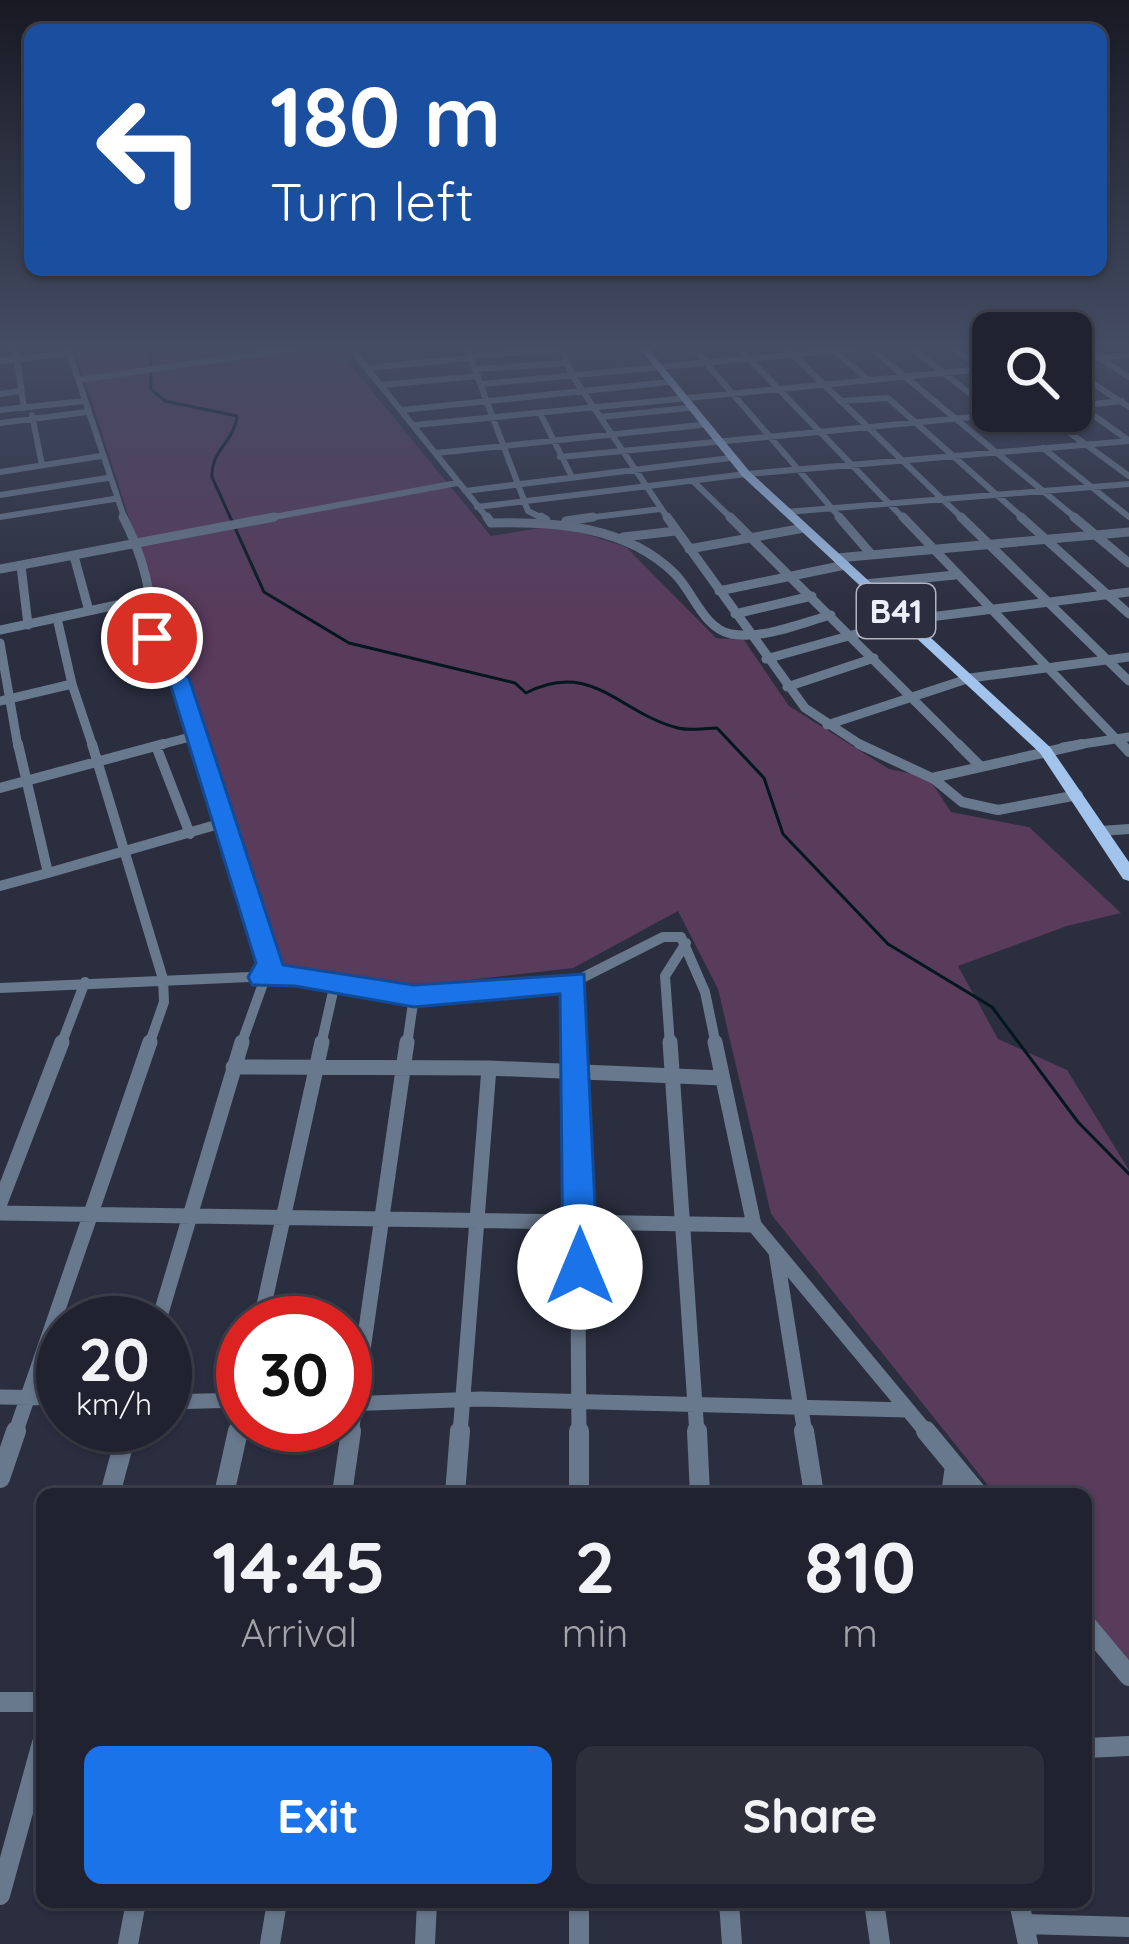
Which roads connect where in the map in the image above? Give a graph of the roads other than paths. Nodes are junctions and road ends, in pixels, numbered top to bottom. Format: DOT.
graph roads {
  1 [pos="36,437"];
  2 [pos="95,437"];
  3 [pos="424,437"];
  4 [pos="501,437"];
  5 [pos="551,437"];
  6 [pos="584,437"];
  7 [pos="613,437"];
  8 [pos="711,437"];
  9 [pos="769,437"];
  10 [pos="822,437"];
  11 [pos="877,437"];
  12 [pos="929,437"];
  13 [pos="977,437"];
  14 [pos="1074,437"];
  15 [pos="552,440"];
  16 [pos="1129,441"];
  17 [pos="716,442"];
  18 [pos="1085,444"];
  19 [pos="503,445"];
  20 [pos="1043,448"];
  21 [pos="622,451"];
  22 [pos="436,453"];
  23 [pos="996,453"];
  24 [pos="100,456"];
  25 [pos="560,457"];
  26 [pos="952,457"];
  27 [pos="730,458"];
  28 [pos="902,461"];
  29 [pos="42,465"];
  30 [pos="849,466"];
  31 [pos="635,470"];
  32 [pos="797,470"];
  33 [pos="0,472"];
  34 [pos="746,474"];
  35 [pos="572,477"];
  36 [pos="107,478"];
  37 [pos="1129,480"];
  38 [pos="458,482"];
  39 [pos="694,482"];
  40 [pos="516,484"];
  41 [pos="646,487"];
  42 [pos="1092,488"];
  43 [pos="465,491"];
  44 [pos="1044,493"];
  45 [pos="0,495"];
  46 [pos="997,496"];
  47 [pos="114,499"];
  48 [pos="942,500"];
  49 [pos="524,502"];
  50 [pos="886,505"];
  51 [pos="477,507"];
  52 [pos="660,509"];
  53 [pos="832,509"];
  54 [pos="787,512"];
  55 [pos="0,517"];
  56 [pos="1129,517"];
  57 [pos="556,521"];
  58 [pos="804,528"];
  59 [pos="676,531"];
  60 [pos="1129,532"];
  61 [pos="1095,535"];
  62 [pos="619,538"];
  63 [pos="751,538"];
  64 [pos="1046,539"];
  65 [pos="988,544"];
  66 [pos="138,546"];
  67 [pos="688,549"];
  68 [pos="930,549"];
  69 [pos="871,554"];
  70 [pos="74,556"];
  71 [pos="841,562"];
  72 [pos="1129,563"];
  73 [pos="21,566"];
  74 [pos="0,569"];
  75 [pos="955,575"];
  76 [pos="792,576"];
  77 [pos="865,584"];
  78 [pos="719,591"];
  79 [pos="1129,592"];
  80 [pos="1108,595"];
  81 [pos="812,596"];
  82 [pos="149,598"];
  83 [pos="1047,602"];
  84 [pos="987,608"];
  85 [pos="89,611"];
  86 [pos="735,614"];
  87 [pos="1129,614"];
  88 [pos="831,615"];
  89 [pos="57,618"];
  90 [pos="906,620"];
  91 [pos="28,625"];
  92 [pos="0,630"];
  93 [pos="849,633"];
  94 [pos="749,636"];
  95 [pos="0,644"];
  96 [pos="1129,657"];
  97 [pos="874,658"];
  98 [pos="766,659"];
  99 [pos="1107,659"];
  100 [pos="1043,668"];
  101 [pos="970,678"];
  102 [pos="1129,681"];
  103 [pos="72,684"];
  104 [pos="787,687"];
  105 [pos="911,696"];
  106 [pos="3,700"];
  107 [pos="826,725"];
  108 [pos="194,736"];
  109 [pos="1123,738"];
  110 [pos="156,746"];
  111 [pos="1045,750"];
  112 [pos="1129,752"];
  113 [pos="95,763"];
  114 [pos="980,766"];
  115 [pos="932,778"];
  116 [pos="30,781"];
  117 [pos="0,788"];
  118 [pos="1078,795"];
  119 [pos="226,822"];
  120 [pos="1129,829"];
  121 [pos="1101,831"];
  122 [pos="190,834"];
  123 [pos="128,852"];
  124 [pos="48,873"];
  125 [pos="1129,875"];
  126 [pos="0,886"];
  127 [pos="686,943"];
  128 [pos="262,977"];
  129 [pos="163,979"];
  130 [pos="85,982"];
  131 [pos="574,982"];
  132 [pos="334,983"];
  133 [pos="0,988"];
  134 [pos="414,996"];
  135 [pos="233,1067"];
  136 [pos="316,1067"];
  137 [pos="401,1068"];
  138 [pos="490,1068"];
  139 [pos="578,1072"];
  140 [pos="674,1074"];
  141 [pos="722,1078"];
  142 [pos="0,1208"];
  143 [pos="92,1212"];
  144 [pos="281,1215"];
  145 [pos="189,1216"];
  146 [pos="384,1216"];
  147 [pos="479,1218"];
  148 [pos="581,1221"];
  149 [pos="686,1225"];
  150 [pos="754,1225"];
  151 [pos="776,1251"];
  152 [pos="166,1296"];
  153 [pos="265,1296"];
  154 [pos="370,1296"];
  155 [pos="0,1396"];
  156 [pos="27,1397"];
  157 [pos="36,1397"];
  158 [pos="459,1400"];
  159 [pos="372,1403"];
  160 [pos="579,1405"];
  161 [pos="694,1407"];
  162 [pos="908,1410"];
  163 [pos="802,1411"];
  164 [pos="122,1452"];
  165 [pos="233,1452"];
  166 [pos="346,1452"];
  167 [pos="955,1466"];
  168 [pos="0,1478"];
  169 [pos="112,1488"];
  170 [pos="225,1488"];
  171 [pos="343,1488"];
  172 [pos="455,1488"];
  173 [pos="579,1488"];
  174 [pos="700,1488"];
  175 [pos="813,1488"];
  176 [pos="952,1488"];
  177 [pos="973,1488"];
  178 [pos="1092,1631"];
  179 [pos="1129,1676"];
  180 [pos="0,1702"];
  181 [pos="36,1702"];
  182 [pos="1129,1746"];
  183 [pos="1092,1748"];
  184 [pos="36,1765"];
  185 [pos="0,1895"];
  186 [pos="135,1908"];
  187 [pos="277,1908"];
  188 [pos="427,1908"];
  189 [pos="579,1908"];
  190 [pos="729,1908"];
  191 [pos="875,1908"];
  192 [pos="1024,1923"];
  193 [pos="1129,1927"];
  194 [pos="128,1944"];
  195 [pos="270,1944"];
  196 [pos="424,1944"];
  197 [pos="579,1944"];
  198 [pos="732,1944"];
  199 [pos="880,1944"];
  1 -- 29 [label="street"];
  2 -- 24 [label="street"];
  3 -- 22 [label="street"];
  4 -- 19 [label="street"];
  5 -- 15 [label="street"];
  6 -- 15 [label="street"];
  7 -- 21 [label="street"];
  8 -- 17 [label="main road, B41"];
  9 -- 17 [label="street"];
  9 -- 32 [label="street"];
  10 -- 30 [label="street"];
  11 -- 28 [label="street"];
  12 -- 26 [label="street"];
  13 -- 23 [label="street"];
  14 -- 18 [label="street"];
  15 -- 19 [label="street"];
  15 -- 25 [label="street"];
  16 -- 18 [label="street"];
  17 -- 21 [label="street"];
  17 -- 27 [label="main road, B41"];
  18 -- 20 [label="street"];
  18 -- 37 [label="street"];
  19 -- 22 [label="street"];
  19 -- 40 [label="street"];
  20 -- 23 [label="street"];
  20 -- 42 [label="street"];
  21 -- 25 [label="street"];
  21 -- 31 [label="street"];
  22 -- 38 [label="street"];
  23 -- 26 [label="street"];
  23 -- 44 [label="street"];
  24 -- 29 [label="street"];
  24 -- 36 [label="street"];
  25 -- 35 [label="street"];
  26 -- 28 [label="street"];
  26 -- 46 [label="street"];
  27 -- 31 [label="street"];
  27 -- 34 [label="main road, B41"];
  28 -- 30 [label="street"];
  28 -- 48 [label="street"];
  29 -- 33 [label="street"];
  30 -- 32 [label="street"];
  30 -- 50 [label="street"];
  31 -- 35 [label="street"];
  31 -- 41 [label="street"];
  32 -- 34 [label="street"];
  32 -- 53 [label="street"];
  34 -- 39 [label="street"];
  34 -- 54 [label="main road, B41"];
  35 -- 40 [label="street"];
  36 -- 45 [label="street"];
  36 -- 47 [label="street"];
  37 -- 42 [label="street"];
  38 -- 43 [label="street"];
  38 -- 66 [label="street"];
  39 -- 41 [label="street"];
  39 -- 63 [label="street"];
  40 -- 43 [label="street"];
  40 -- 49 [label="street"];
  41 -- 49 [label="street"];
  41 -- 52 [label="street"];
  42 -- 44 [label="street"];
  42 -- 56 [label="street"];
  43 -- 51 [label="street"];
  44 -- 46 [label="street"];
  44 -- 61 [label="street"];
  46 -- 48 [label="street"];
  46 -- 64 [label="street"];
  47 -- 55 [label="street"];
  47 -- 66 [label="street"];
  48 -- 50 [label="street"];
  48 -- 65 [label="street"];
  49 -- 51 [label="street"];
  49 -- 57 [label="street"];
  50 -- 53 [label="street"];
  50 -- 68 [label="street"];
  51 -- 57 [label="street"];
  52 -- 57 [label="street"];
  52 -- 59 [label="street"];
  53 -- 54 [label="street"];
  53 -- 69 [label="street"];
  54 -- 58 [label="main road, B41"];
  57 -- 62 [label="street"];
  58 -- 63 [label="street"];
  58 -- 71 [label="main road, B41"];
  59 -- 62 [label="street"];
  59 -- 67 [label="street"];
  60 -- 61 [label="street"];
  61 -- 64 [label="street"];
  61 -- 72 [label="street"];
  62 -- 94 [label="street"];
  63 -- 67 [label="street"];
  63 -- 76 [label="street"];
  64 -- 65 [label="street"];
  64 -- 80 [label="street"];
  65 -- 68 [label="street"];
  65 -- 83 [label="street"];
  66 -- 70 [label="street"];
  66 -- 82 [label="street"];
  67 -- 78 [label="street"];
  68 -- 69 [label="street"];
  68 -- 75 [label="street"];
  69 -- 71 [label="street"];
  70 -- 73 [label="street"];
  70 -- 85 [label="street"];
  71 -- 76 [label="street"];
  71 -- 77 [label="main road, B41"];
  73 -- 74 [label="street"];
  73 -- 91 [label="street"];
  75 -- 77 [label="street"];
  75 -- 84 [label="street"];
  76 -- 78 [label="street"];
  76 -- 81 [label="street"];
  77 -- 90 [label="main road, B41"];
  78 -- 86 [label="street"];
  79 -- 80 [label="street"];
  80 -- 83 [label="street"];
  80 -- 87 [label="street"];
  81 -- 86 [label="street"];
  81 -- 88 [label="street"];
  82 -- 85 [label="street"];
  82 -- 108 [label="street"];
  83 -- 84 [label="street"];
  83 -- 99 [label="street"];
  84 -- 90 [label="street"];
  84 -- 100 [label="street"];
  85 -- 89 [label="street"];
  86 -- 94 [label="street"];
  88 -- 93 [label="street"];
  88 -- 94 [label="street"];
  89 -- 91 [label="street"];
  89 -- 103 [label="street"];
  90 -- 93 [label="street"];
  90 -- 101 [label="main road, B41"];
  91 -- 92 [label="street"];
  93 -- 97 [label="street"];
  93 -- 98 [label="street"];
  94 -- 98 [label="street"];
  95 -- 106 [label="street"];
  96 -- 99 [label="street"];
  97 -- 104 [label="street"];
  97 -- 105 [label="street"];
  98 -- 104 [label="street"];
  99 -- 100 [label="street"];
  99 -- 102 [label="street"];
  100 -- 101 [label="street"];
  100 -- 109 [label="street"];
  101 -- 105 [label="street"];
  101 -- 111 [label="main road, B41"];
  103 -- 106 [label="street"];
  103 -- 113 [label="street"];
  104 -- 107 [label="street"];
  105 -- 107 [label="street"];
  105 -- 114 [label="street"];
  106 -- 116 [label="street"];
  107 -- 115 [label="street"];
  108 -- 110 [label="street"];
  108 -- 119 [label="street"];
  109 -- 111 [label="street"];
  109 -- 112 [label="street"];
  110 -- 113 [label="street"];
  110 -- 122 [label="street"];
  111 -- 114 [label="street"];
  111 -- 118 [label="main road, B41"];
  113 -- 116 [label="street"];
  113 -- 123 [label="street"];
  114 -- 115 [label="street"];
  115 -- 118 [label="street"];
  116 -- 117 [label="street"];
  116 -- 124 [label="street"];
  118 -- 121 [label="main road, B41"];
  119 -- 122 [label="street"];
  119 -- 128 [label="street"];
  120 -- 121 [label="street"];
  121 -- 125 [label="main road, B41"];
  122 -- 123 [label="street"];
  123 -- 124 [label="street"];
  123 -- 129 [label="street"];
  124 -- 126 [label="street"];
  127 -- 131 [label="street"];
  127 -- 140 [label="street"];
  127 -- 141 [label="street"];
  128 -- 129 [label="street"];
  128 -- 132 [label="street"];
  128 -- 135 [label="street"];
  129 -- 130 [label="street"];
  129 -- 143 [label="street"];
  130 -- 133 [label="street"];
  130 -- 142 [label="street"];
  131 -- 134 [label="street"];
  131 -- 139 [label="street"];
  132 -- 134 [label="street"];
  132 -- 136 [label="street"];
  134 -- 137 [label="street"];
  135 -- 136 [label="street"];
  135 -- 145 [label="street"];
  136 -- 137 [label="street"];
  136 -- 144 [label="street"];
  137 -- 138 [label="street"];
  137 -- 146 [label="street"];
  138 -- 139 [label="street"];
  138 -- 147 [label="street"];
  139 -- 140 [label="street"];
  139 -- 148 [label="street"];
  140 -- 141 [label="street"];
  140 -- 149 [label="street"];
  141 -- 150 [label="street"];
  142 -- 143 [label="street"];
  143 -- 145 [label="street"];
  143 -- 156 [label="street"];
  144 -- 145 [label="street"];
  144 -- 146 [label="street"];
  144 -- 153 [label="street"];
  145 -- 152 [label="street"];
  146 -- 147 [label="street"];
  146 -- 154 [label="street"];
  147 -- 148 [label="street"];
  147 -- 158 [label="street"];
  148 -- 149 [label="street"];
  148 -- 160 [label="street"];
  149 -- 150 [label="street"];
  149 -- 161 [label="street"];
  150 -- 151 [label="street"];
  151 -- 162 [label="street"];
  151 -- 163 [label="street"];
  155 -- 156 [label="street"];
  156 -- 157 [label="street"];
  156 -- 168 [label="street"];
  158 -- 159 [label="street"];
  158 -- 160 [label="street"];
  158 -- 172 [label="street"];
  160 -- 161 [label="street"];
  160 -- 173 [label="street"];
  161 -- 163 [label="street"];
  161 -- 174 [label="street"];
  162 -- 163 [label="street"];
  162 -- 167 [label="street"];
  163 -- 175 [label="street"];
  164 -- 169 [label="street"];
  165 -- 170 [label="street"];
  166 -- 171 [label="street"];
  167 -- 176 [label="street"];
  167 -- 177 [label="street"];
  178 -- 179 [label="street"];
  180 -- 181 [label="street"];
  182 -- 183 [label="street"];
  184 -- 185 [label="street"];
  186 -- 194 [label="street"];
  187 -- 195 [label="street"];
  188 -- 196 [label="street"];
  189 -- 197 [label="street"];
  190 -- 198 [label="street"];
  191 -- 199 [label="street"];
  192 -- 193 [label="street"];
}
